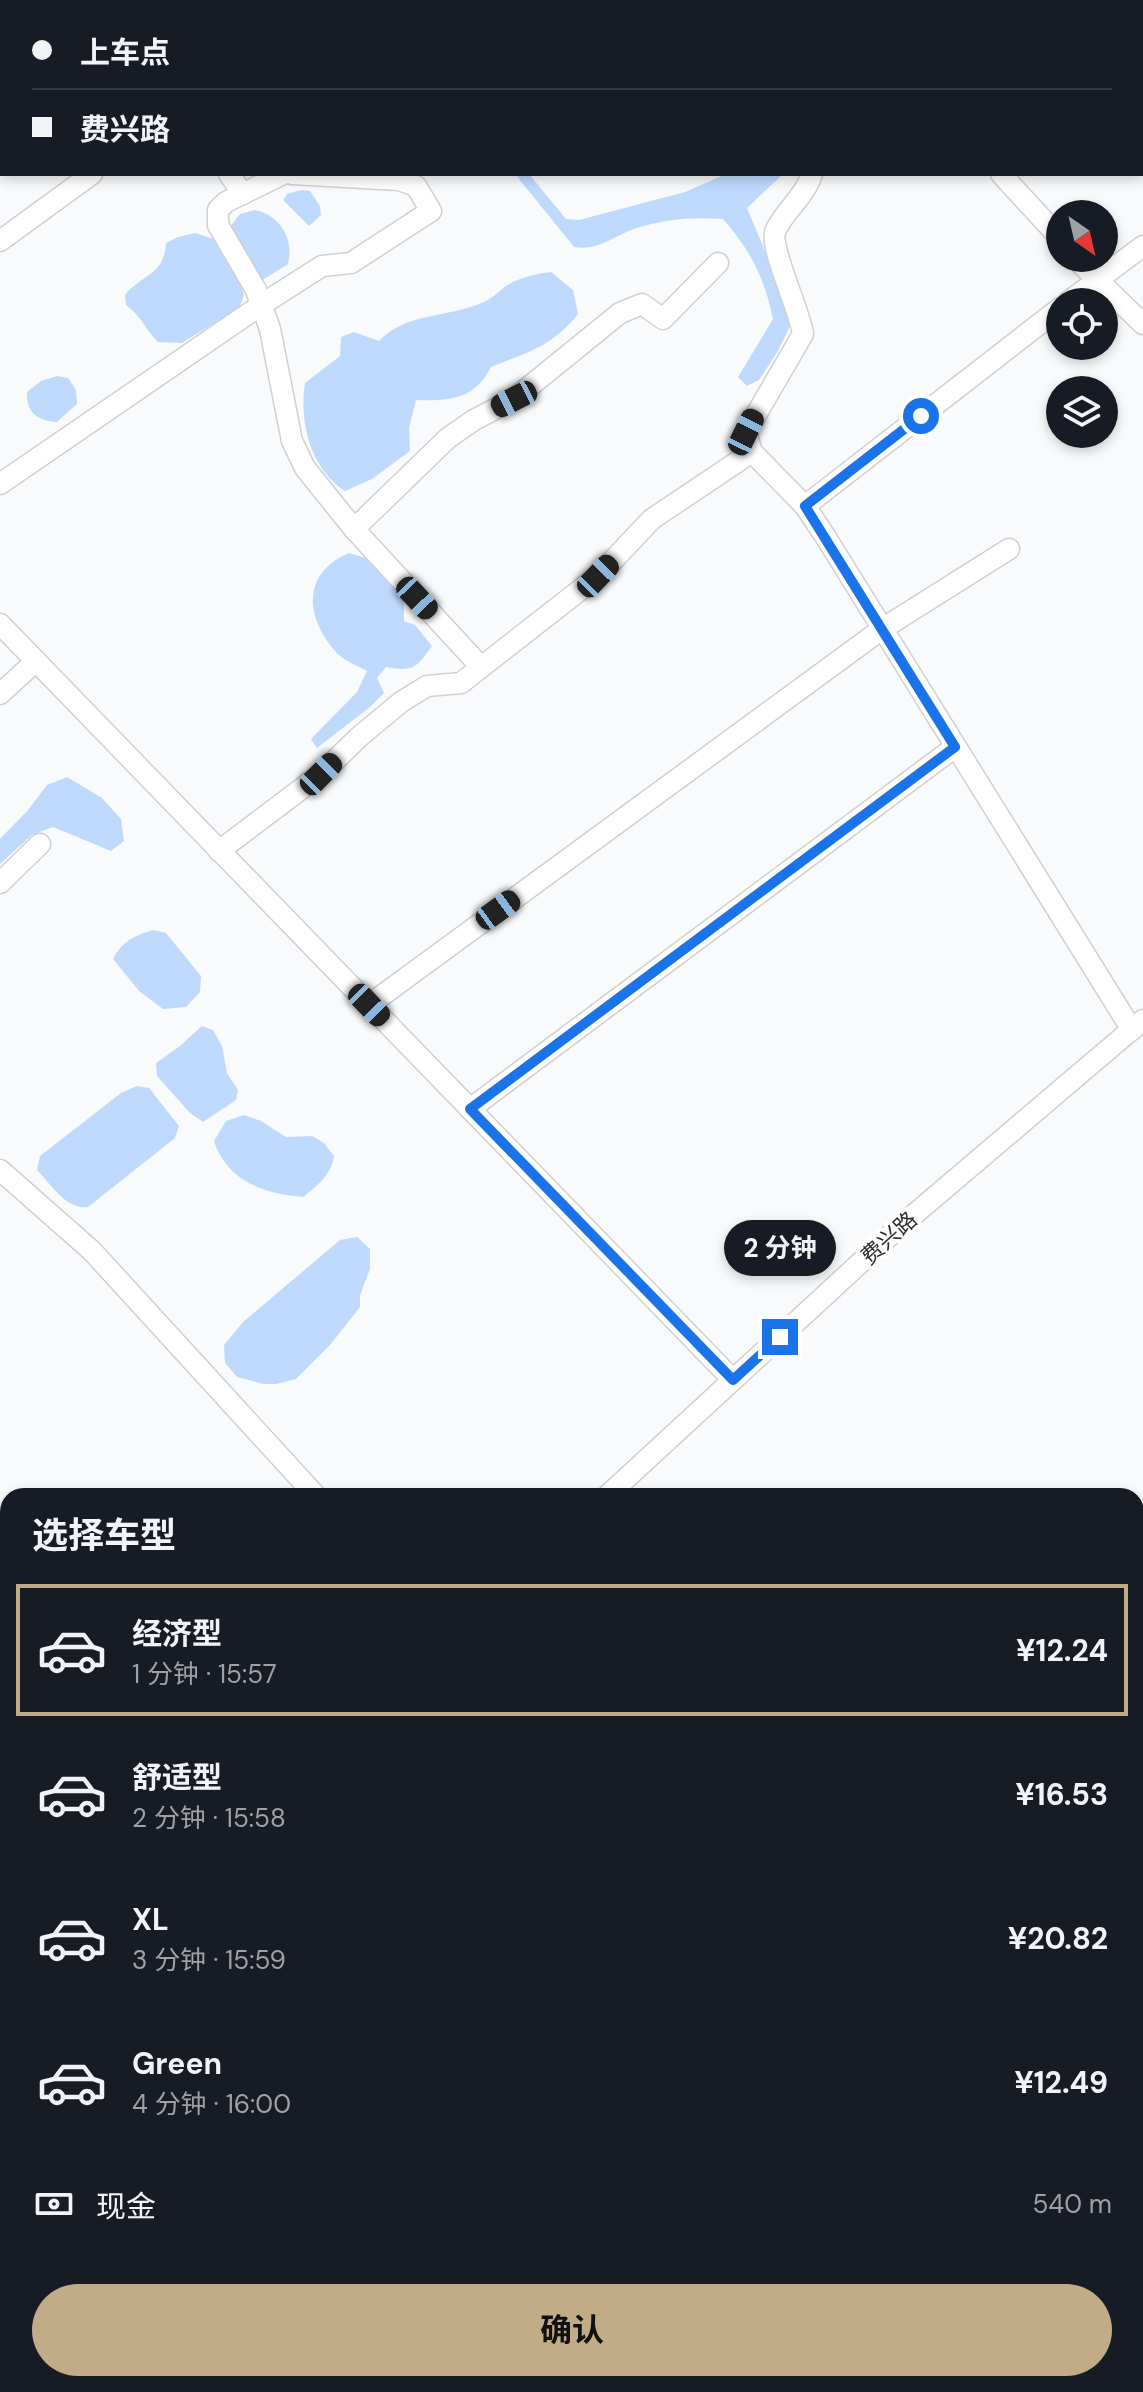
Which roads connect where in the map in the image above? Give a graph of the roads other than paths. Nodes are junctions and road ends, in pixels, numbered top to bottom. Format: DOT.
graph roads {
  1 [pos="89,176"];
  2 [pos="230,176"];
  3 [pos="279,176"];
  4 [pos="328,176"];
  5 [pos="811,176"];
  6 [pos="1003,176"];
  7 [pos="243,194"];
  8 [pos="1046,223"];
  9 [pos="0,241"];
  10 [pos="1143,246"];
  11 [pos="718,263"];
  12 [pos="1090,272"];
  13 [pos="1097,279"];
  14 [pos="1086,288"];
  15 [pos="261,305"];
  16 [pos="1046,319"];
  17 [pos="1143,324"];
  18 [pos="752,452"];
  19 [pos="0,484"];
  20 [pos="805,506"];
  21 [pos="354,529"];
  22 [pos="1009,549"];
  23 [pos="0,624"];
  24 [pos="882,629"];
  25 [pos="36,661"];
  26 [pos="481,667"];
  27 [pos="0,694"];
  28 [pos="955,747"];
  29 [pos="40,844"];
  30 [pos="219,851"];
  31 [pos="0,883"];
  32 [pos="369,1005"];
  33 [pos="1137,1025"];
  34 [pos="470,1109"];
  35 [pos="0,1170"];
  36 [pos="733,1380"];
  37 [pos="309,1488"];
  38 [pos="616,1488"];
  1 -- 9 [label="street"];
  2 -- 7 [label="street"];
  3 -- 7 [label="street"];
  4 -- 15 [label="street"];
  5 -- 18 [label="street"];
  6 -- 8 [label="street"];
  7 -- 15 [label="street"];
  10 -- 13 [label="street"];
  11 -- 21 [label="street"];
  12 -- 13 [label="street"];
  13 -- 14 [label="street"];
  13 -- 17 [label="street"];
  15 -- 19 [label="street"];
  15 -- 21 [label="street"];
  16 -- 20 [label="street"];
  18 -- 20 [label="street"];
  18 -- 26 [label="street"];
  20 -- 24 [label="street"];
  21 -- 26 [label="street"];
  22 -- 24 [label="street"];
  23 -- 25 [label="street"];
  24 -- 28 [label="street"];
  24 -- 32 [label="street"];
  25 -- 27 [label="street"];
  25 -- 30 [label="street"];
  26 -- 30 [label="street"];
  28 -- 33 [label="street"];
  28 -- 34 [label="street"];
  29 -- 31 [label="street"];
  30 -- 32 [label="street"];
  32 -- 34 [label="street"];
  33 -- 36 [label="street, 费兴路"];
  34 -- 36 [label="street"];
  35 -- 37 [label="street"];
  36 -- 38 [label="street, 费兴路"];
}
